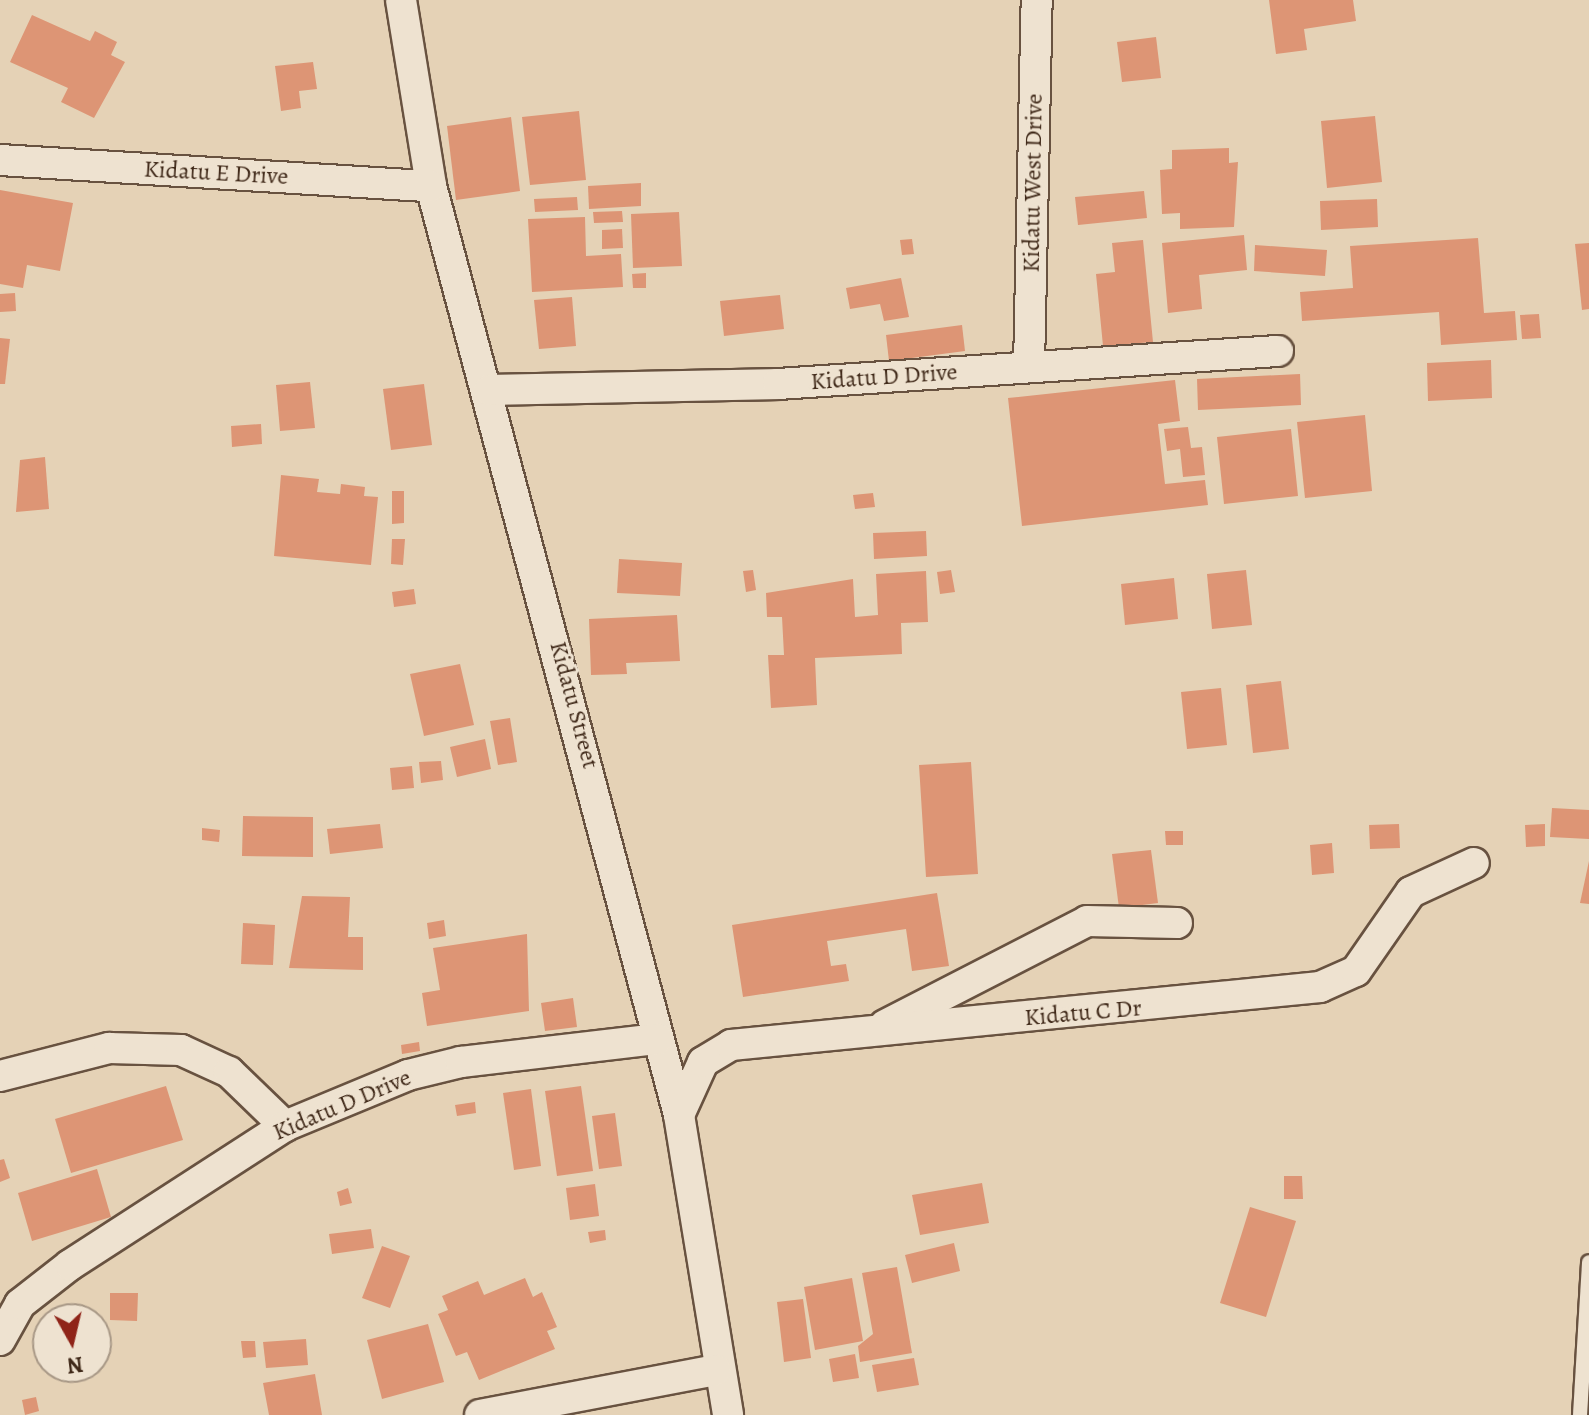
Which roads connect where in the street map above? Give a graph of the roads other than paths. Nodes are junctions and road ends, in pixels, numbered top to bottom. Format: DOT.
graph roads {
  1 [pos="401,0"];
  2 [pos="1037,0"];
  3 [pos="0,160"];
  4 [pos="431,186"];
  5 [pos="1278,351"];
  6 [pos="1029,367"];
  7 [pos="490,390"];
  8 [pos="1474,863"];
  9 [pos="1177,923"];
  10 [pos="877,1030"];
  11 [pos="658,1039"];
  12 [pos="0,1076"];
  13 [pos="679,1115"];
  14 [pos="285,1126"];
  15 [pos="1589,1262"];
  16 [pos="0,1340"];
  17 [pos="716,1370"];
  18 [pos="480,1415"];
  19 [pos="728,1415"];
  20 [pos="1580,1415"];
  1 -- 4 [label="street, Kidatu Street"];
  2 -- 6 [label="street, Kidatu West Drive"];
  3 -- 4 [label="street, Kidatu E Drive"];
  4 -- 7 [label="street, Kidatu Street"];
  5 -- 6 [label="street, Kidatu D Drive"];
  6 -- 7 [label="street, Kidatu D Drive"];
  7 -- 11 [label="street, Kidatu Street"];
  8 -- 10 [label="street, Kidatu C Dr"];
  9 -- 10 [label="street"];
  10 -- 13 [label="street, Kidatu C Dr"];
  11 -- 13 [label="street, Kidatu Street"];
  11 -- 14 [label="street, Kidatu D Drive"];
  12 -- 14 [label="street"];
  13 -- 17 [label="street, Kidatu Street"];
  14 -- 16 [label="street, Kidatu D Drive"];
  15 -- 20 [label="lane"];
  17 -- 18 [label="street"];
  17 -- 19 [label="street, Kidatu Street"];
}
